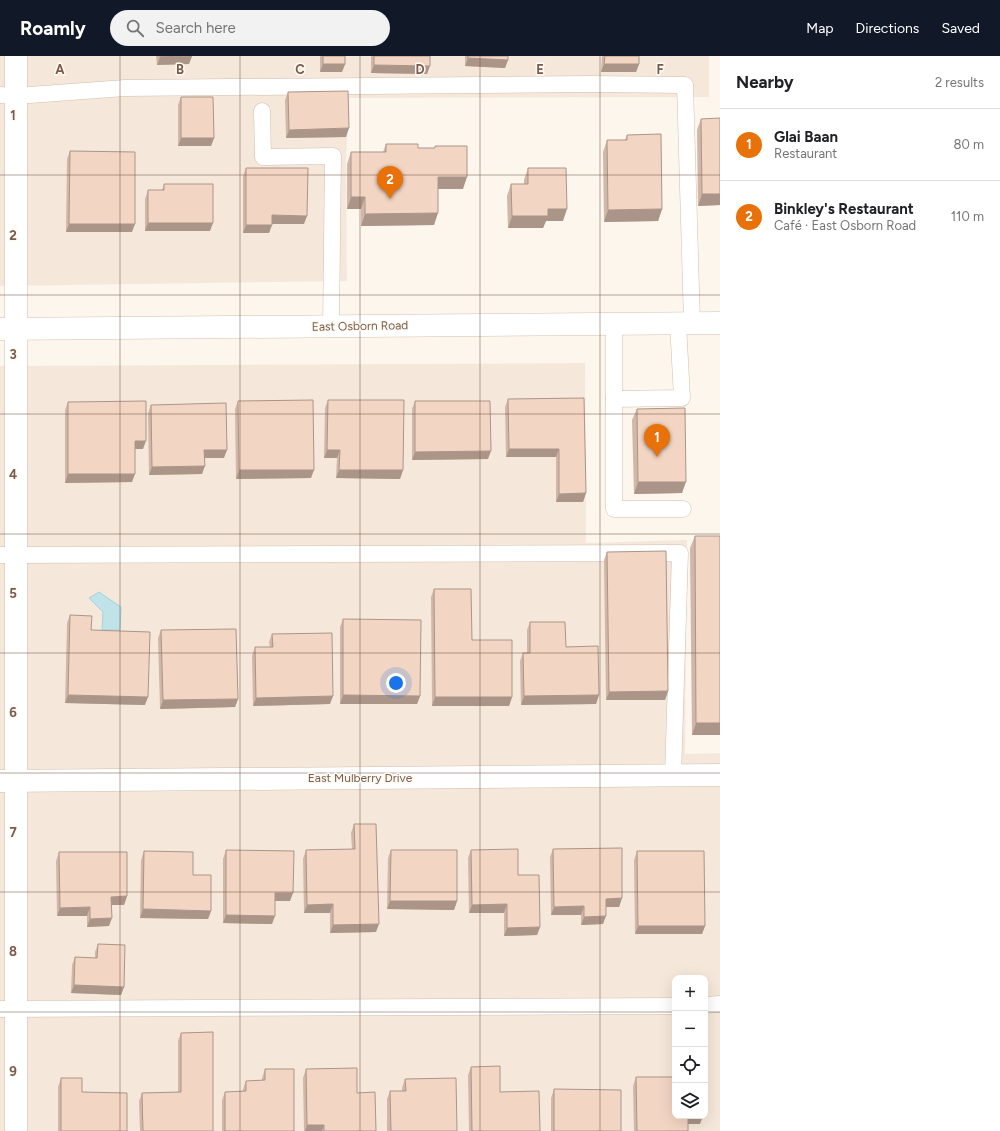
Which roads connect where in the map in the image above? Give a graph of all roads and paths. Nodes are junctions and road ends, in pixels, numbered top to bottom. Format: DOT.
graph roads {
  1 [pos="16,56"];
  2 [pos="8,96"];
  3 [pos="262,111"];
  4 [pos="685,323"];
  5 [pos="720,323"];
  6 [pos="614,324"];
  7 [pos="331,326"];
  8 [pos="8,329"];
  9 [pos="614,398"];
  10 [pos="683,509"];
  11 [pos="8,555"];
  12 [pos="672,776"];
  13 [pos="720,776"];
  14 [pos="8,781"];
  15 [pos="720,1004"];
  16 [pos="708,1005"];
  17 [pos="672,1006"];
  18 [pos="8,1009"];
  19 [pos="16,1131"];
  1 -- 2 [label="street"];
  2 -- 4 [label="lane"];
  2 -- 8 [label="street"];
  3 -- 7 [label="lane"];
  4 -- 5 [label="street, East Osborn Road"];
  4 -- 6 [label="street, East Osborn Road"];
  4 -- 9 [label="lane"];
  6 -- 7 [label="street, East Osborn Road"];
  6 -- 9 [label="lane"];
  7 -- 8 [label="street, East Osborn Road"];
  8 -- 11 [label="street"];
  9 -- 10 [label="lane"];
  11 -- 12 [label="lane"];
  11 -- 14 [label="street"];
  12 -- 13 [label="street, East Mulberry Drive"];
  12 -- 14 [label="street, East Mulberry Drive"];
  14 -- 18 [label="street"];
  15 -- 16 [label="lane"];
  17 -- 18 [label="lane"];
  18 -- 19 [label="street"];
}
